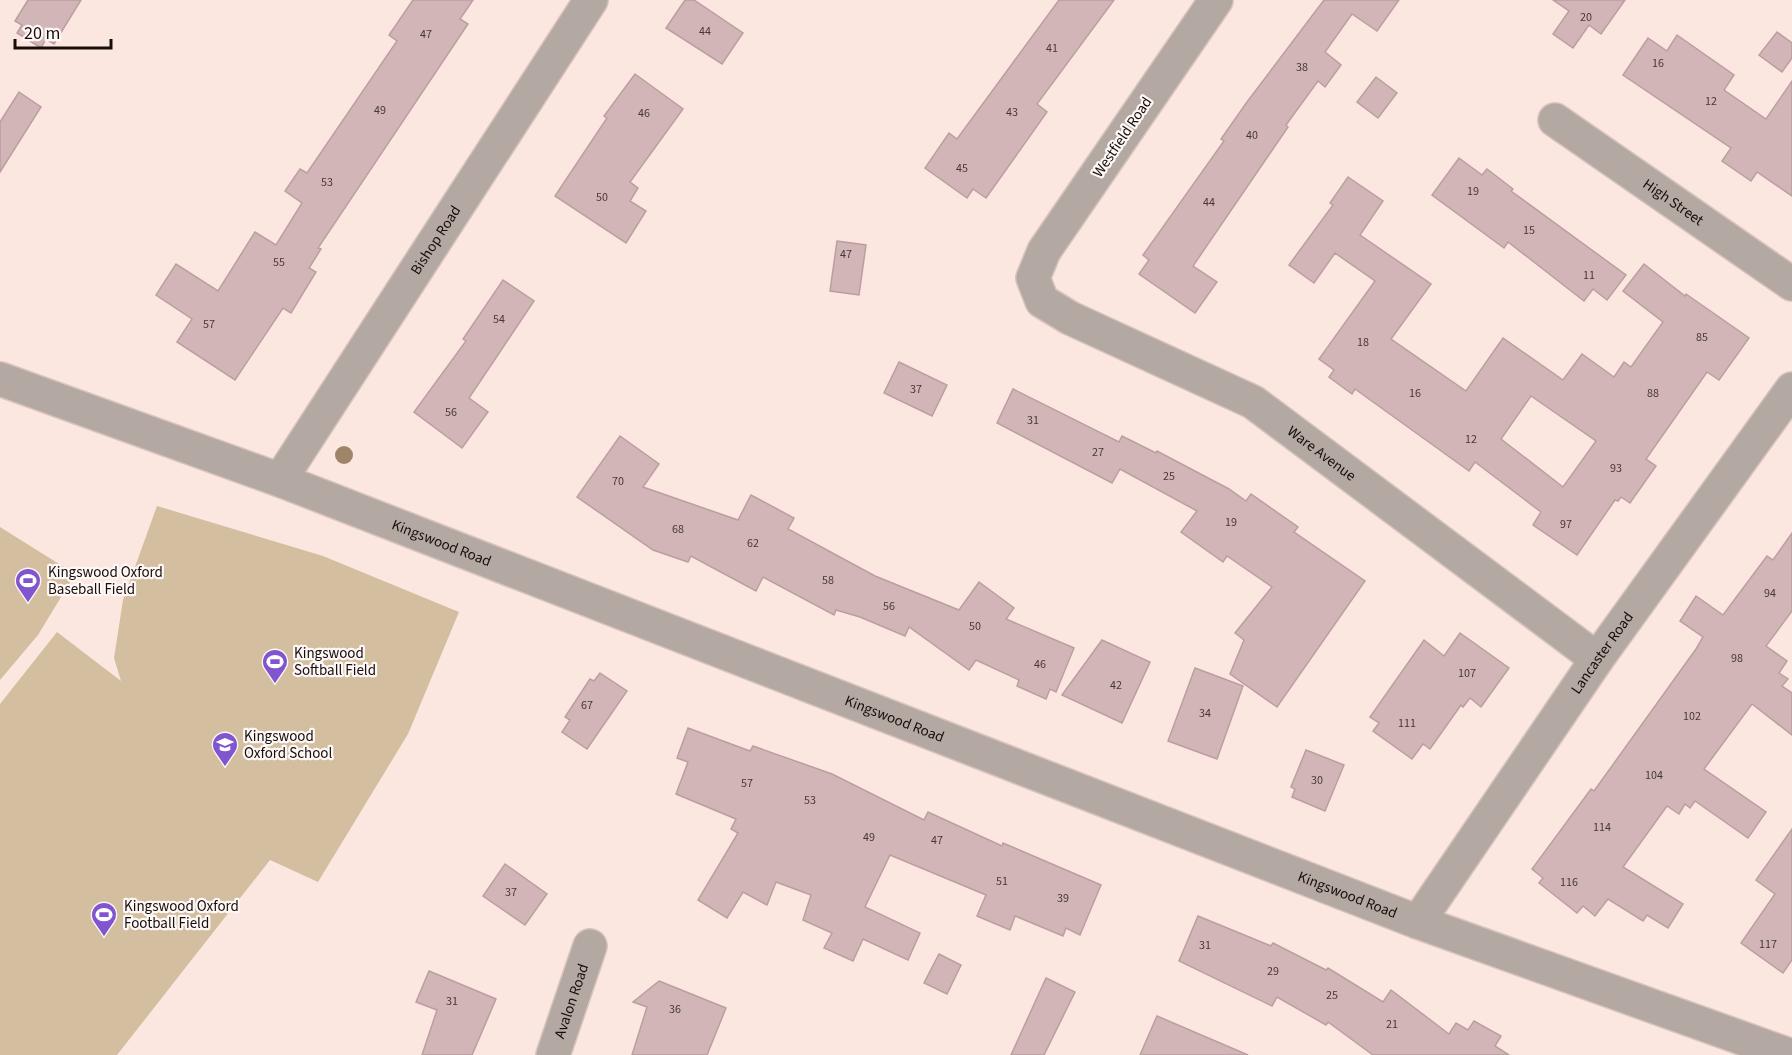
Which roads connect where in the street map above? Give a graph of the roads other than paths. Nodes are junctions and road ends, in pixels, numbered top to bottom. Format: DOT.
graph roads {
  1 [pos="591,0"];
  2 [pos="1216,0"];
  3 [pos="1555,120"];
  4 [pos="1033,278"];
  5 [pos="1792,284"];
  6 [pos="0,379"];
  7 [pos="1792,389"];
  8 [pos="280,480"];
  9 [pos="1597,659"];
  10 [pos="1418,922"];
  11 [pos="590,946"];
  12 [pos="553,1055"];
  13 [pos="1789,1055"];
  1 -- 8 [label="street, Bishop Road"];
  2 -- 4 [label="street, Westfield Road"];
  3 -- 5 [label="street, High Street"];
  4 -- 9 [label="street, Ware Avenue"];
  6 -- 8 [label="street, Kingswood Road"];
  7 -- 9 [label="street, Lancaster Road"];
  8 -- 10 [label="street, Kingswood Road"];
  9 -- 10 [label="street, Lancaster Road"];
  10 -- 13 [label="street, Kingswood Road"];
  11 -- 12 [label="street, Avalon Road"];
}
